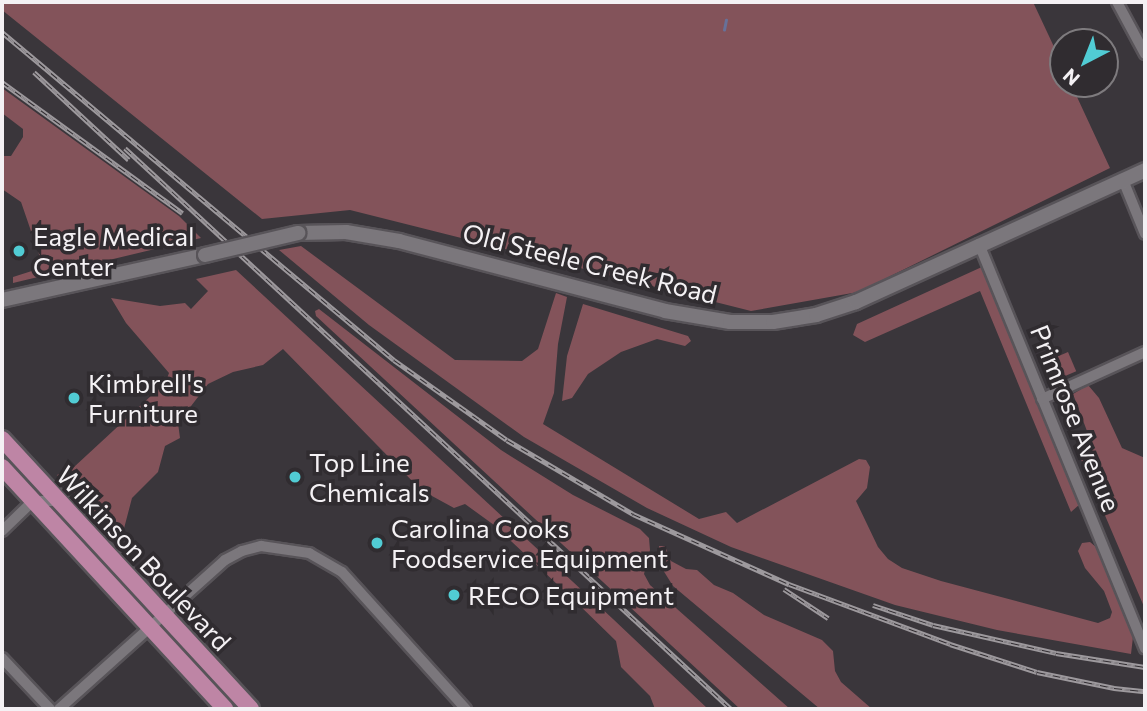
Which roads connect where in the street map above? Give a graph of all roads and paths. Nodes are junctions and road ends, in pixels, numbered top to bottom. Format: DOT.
graph roads {
  1 [pos="1117,2"];
  2 [pos="1144,47"];
  3 [pos="1145,170"];
  4 [pos="1123,180"];
  5 [pos="1145,234"];
  6 [pos="979,244"];
  7 [pos="2,300"];
  8 [pos="1145,352"];
  9 [pos="1042,399"];
  10 [pos="2,439"];
  11 [pos="2,467"];
  12 [pos="33,501"];
  13 [pos="58,501"];
  14 [pos="2,531"];
  15 [pos="163,614"];
  16 [pos="149,627"];
  17 [pos="1145,648"];
  18 [pos="2,658"];
  19 [pos="50,709"];
  20 [pos="59,709"];
  21 [pos="225,709"];
  22 [pos="251,709"];
  23 [pos="466,709"];
  1 -- 2 [label="street"];
  3 -- 4 [label="main road, Old Steele Creek Road"];
  4 -- 5 [label="street"];
  4 -- 6 [label="main road, Old Steele Creek Road"];
  6 -- 7 [label="main road, Old Steele Creek Road, bridge"];
  6 -- 9 [label="street, Primrose Avenue"];
  8 -- 9 [label="street"];
  9 -- 17 [label="street, Primrose Avenue"];
  10 -- 13 [label="main road, Wilkinson Boulevard"];
  11 -- 12 [label="main road, Wilkinson Boulevard"];
  12 -- 13 [label="street"];
  12 -- 14 [label="street"];
  12 -- 16 [label="main road, Wilkinson Boulevard"];
  13 -- 15 [label="main road, Wilkinson Boulevard"];
  15 -- 16 [label="street"];
  15 -- 22 [label="main road, Wilkinson Boulevard"];
  15 -- 23 [label="street"];
  16 -- 20 [label="street"];
  16 -- 21 [label="main road, Wilkinson Boulevard"];
  18 -- 19 [label="street"];
}
